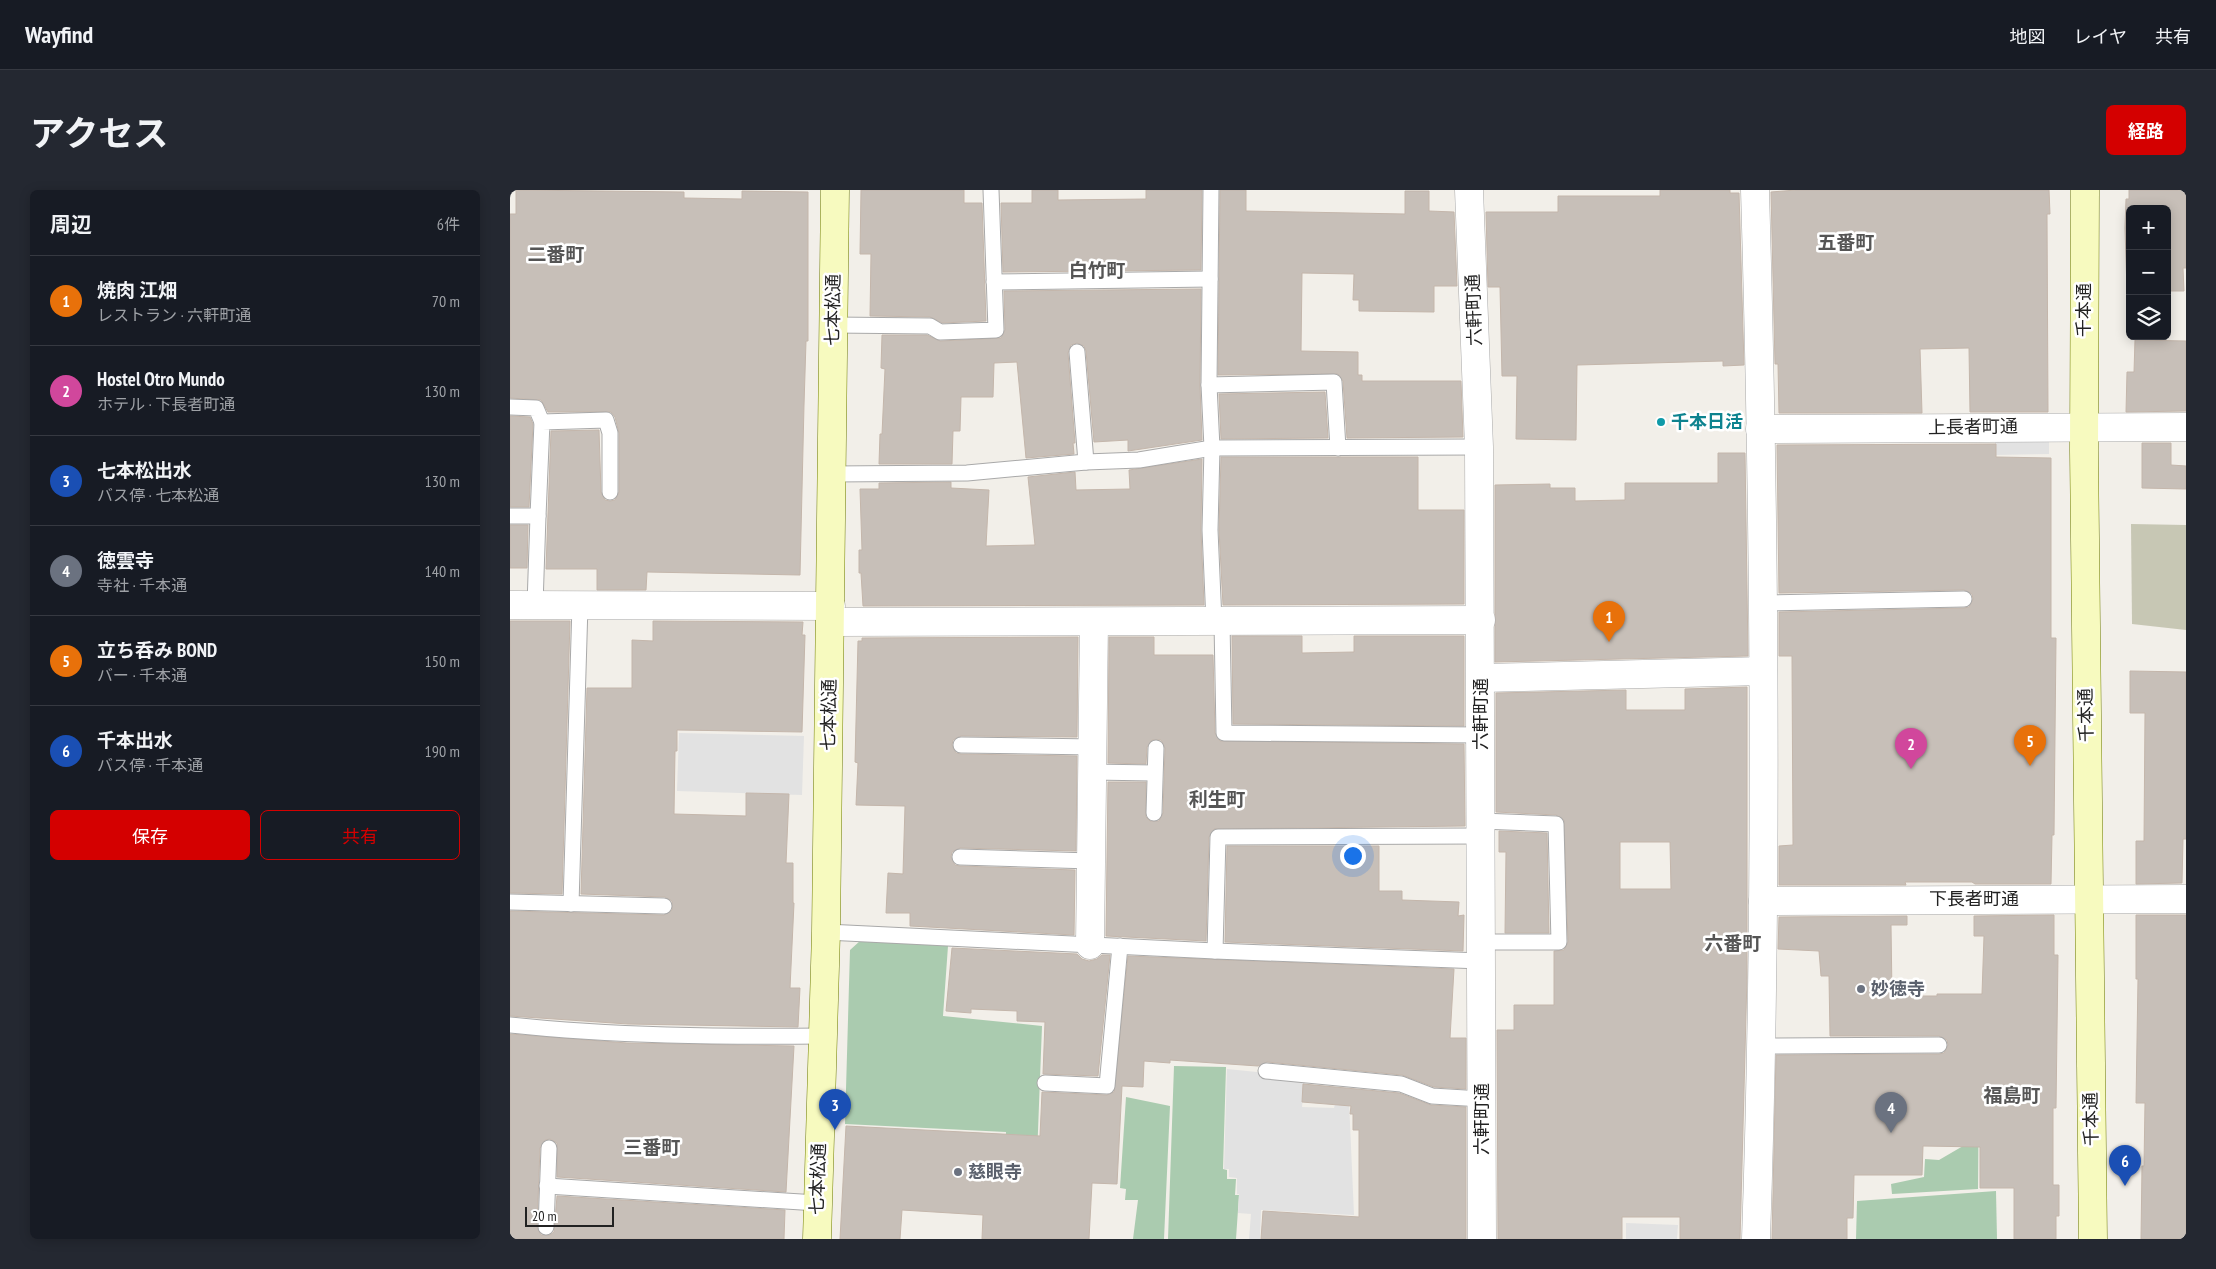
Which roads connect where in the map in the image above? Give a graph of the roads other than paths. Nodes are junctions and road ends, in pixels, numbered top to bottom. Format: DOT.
graph roads {
  1 [pos="834,190"];
  2 [pos="991,190"];
  3 [pos="1211,190"];
  4 [pos="1469,190"];
  5 [pos="1755,190"];
  6 [pos="2085,190"];
  7 [pos="1210,279"];
  8 [pos="994,282"];
  9 [pos="833,325"];
  10 [pos="1077,352"];
  11 [pos="1209,385"];
  12 [pos="510,407"];
  13 [pos="542,422"];
  14 [pos="2084,426"];
  15 [pos="2186,427"];
  16 [pos="1760,429"];
  17 [pos="1479,447"];
  18 [pos="1212,448"];
  19 [pos="1338,448"];
  20 [pos="1086,462"];
  21 [pos="832,474"];
  22 [pos="610,492"];
  23 [pos="510,516"];
  24 [pos="538,516"];
  25 [pos="1964,599"];
  26 [pos="1762,603"];
  27 [pos="523,605"];
  28 [pos="580,605"];
  29 [pos="831,614"];
  30 [pos="1481,620"];
  31 [pos="1094,622"];
  32 [pos="1218,622"];
  33 [pos="1763,671"];
  34 [pos="1481,678"];
  35 [pos="1480,735"];
  36 [pos="961,744"];
  37 [pos="1156,748"];
  38 [pos="1092,760"];
  39 [pos="1154,773"];
  40 [pos="1154,813"];
  41 [pos="1481,829"];
  42 [pos="960,857"];
  43 [pos="1091,861"];
  44 [pos="2088,899"];
  45 [pos="2186,900"];
  46 [pos="1763,901"];
  47 [pos="510,902"];
  48 [pos="571,904"];
  49 [pos="664,906"];
  50 [pos="826,932"];
  51 [pos="1090,945"];
  52 [pos="1120,946"];
  53 [pos="1215,951"];
  54 [pos="1481,952"];
  55 [pos="510,1025"];
  56 [pos="823,1036"];
  57 [pos="1939,1045"];
  58 [pos="1763,1046"];
  59 [pos="1266,1071"];
  60 [pos="1045,1083"];
  61 [pos="1482,1099"];
  62 [pos="549,1148"];
  63 [pos="548,1186"];
  64 [pos="818,1203"];
  65 [pos="546,1227"];
  66 [pos="816,1239"];
  67 [pos="1482,1239"];
  68 [pos="1756,1239"];
  69 [pos="2093,1239"];
  1 -- 9 [label="street, 七本松通"];
  2 -- 8 [label="lane"];
  3 -- 7 [label="lane"];
  4 -- 17 [label="street, 六軒町通"];
  5 -- 16 [label="street"];
  6 -- 14 [label="street, 千本通"];
  7 -- 8 [label="lane"];
  7 -- 11 [label="lane"];
  8 -- 9 [label="lane"];
  9 -- 21 [label="street, 七本松通"];
  10 -- 20 [label="lane"];
  11 -- 18 [label="lane"];
  11 -- 19 [label="lane"];
  12 -- 13 [label="lane"];
  13 -- 22 [label="lane"];
  13 -- 24 [label="lane"];
  14 -- 15 [label="street, 上長者町通"];
  14 -- 16 [label="street, 上長者町通"];
  14 -- 44 [label="street, 千本通"];
  16 -- 26 [label="street"];
  17 -- 19 [label="lane"];
  17 -- 30 [label="street, 六軒町通"];
  18 -- 19 [label="lane"];
  18 -- 20 [label="lane"];
  18 -- 32 [label="lane"];
  20 -- 21 [label="lane"];
  21 -- 29 [label="street, 七本松通"];
  23 -- 24 [label="lane"];
  24 -- 27 [label="lane"];
  25 -- 26 [label="lane"];
  26 -- 33 [label="street"];
  27 -- 28 [label="street"];
  28 -- 29 [label="street"];
  28 -- 48 [label="lane"];
  29 -- 31 [label="street"];
  29 -- 50 [label="street, 七本松通"];
  30 -- 32 [label="street"];
  30 -- 34 [label="street, 六軒町通"];
  31 -- 32 [label="street"];
  31 -- 38 [label="street"];
  32 -- 35 [label="lane"];
  33 -- 34 [label="street"];
  33 -- 46 [label="street"];
  34 -- 35 [label="street, 六軒町通"];
  35 -- 41 [label="street, 六軒町通"];
  36 -- 38 [label="lane"];
  37 -- 39 [label="lane"];
  38 -- 39 [label="lane"];
  38 -- 43 [label="street"];
  39 -- 40 [label="lane"];
  41 -- 53 [label="lane"];
  41 -- 54 [label="street, 六軒町通"];
  41 -- 54 [label="lane"];
  42 -- 43 [label="lane"];
  43 -- 51 [label="street"];
  44 -- 45 [label="street, 下長者町通"];
  44 -- 46 [label="street, 下長者町通"];
  44 -- 69 [label="street, 千本通"];
  46 -- 58 [label="street"];
  47 -- 48 [label="lane"];
  48 -- 49 [label="lane"];
  50 -- 51 [label="lane"];
  50 -- 56 [label="street, 七本松通"];
  51 -- 52 [label="lane"];
  52 -- 53 [label="lane"];
  52 -- 60 [label="lane"];
  53 -- 54 [label="lane"];
  54 -- 61 [label="street, 六軒町通"];
  55 -- 56 [label="lane"];
  56 -- 64 [label="street, 七本松通"];
  57 -- 58 [label="lane"];
  58 -- 68 [label="street"];
  59 -- 61 [label="lane"];
  61 -- 67 [label="street, 六軒町通"];
  62 -- 63 [label="lane"];
  63 -- 64 [label="lane"];
  63 -- 65 [label="lane"];
  64 -- 66 [label="street, 七本松通"];
}
